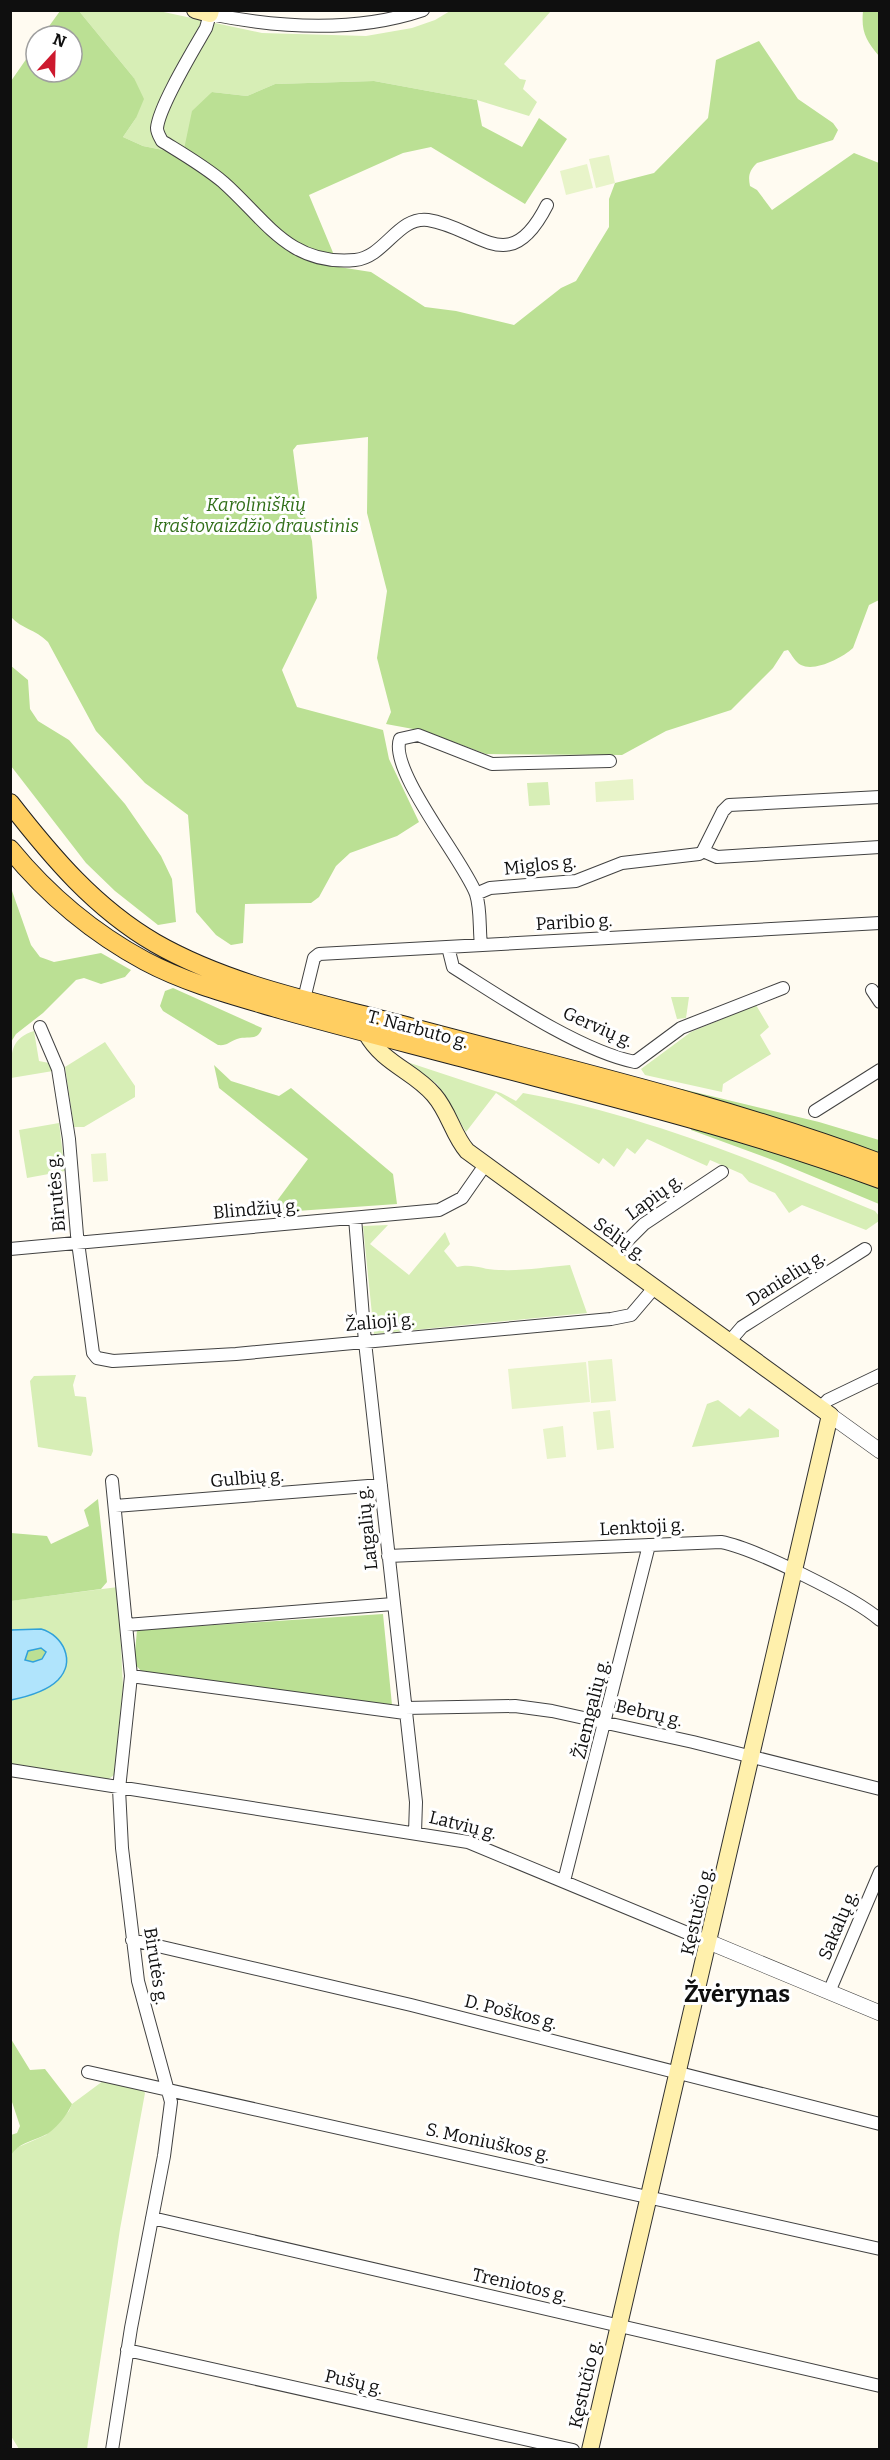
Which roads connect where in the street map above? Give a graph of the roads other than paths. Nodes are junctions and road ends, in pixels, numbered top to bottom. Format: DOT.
graph roads {
  1 [pos="423,10"];
  2 [pos="205,12"];
  3 [pos="547,205"];
  4 [pos="609,761"];
  5 [pos="879,797"];
  6 [pos="10,803"];
  7 [pos="879,847"];
  8 [pos="10,849"];
  9 [pos="703,851"];
  10 [pos="476,894"];
  11 [pos="879,923"];
  12 [pos="481,945"];
  13 [pos="448,947"];
  14 [pos="783,988"];
  15 [pos="872,990"];
  16 [pos="304,999"];
  17 [pos="879,1002"];
  18 [pos="356,1013"];
  19 [pos="40,1027"];
  20 [pos="366,1033"];
  21 [pos="879,1070"];
  22 [pos="815,1111"];
  23 [pos="879,1162"];
  24 [pos="485,1165"];
  25 [pos="722,1172"];
  26 [pos="879,1179"];
  27 [pos="355,1218"];
  28 [pos="79,1243"];
  29 [pos="10,1249"];
  30 [pos="865,1249"];
  31 [pos="612,1257"];
  32 [pos="654,1288"];
  33 [pos="365,1342"];
  34 [pos="729,1342"];
  35 [pos="96,1358"];
  36 [pos="879,1375"];
  37 [pos="825,1412"];
  38 [pos="879,1451"];
  39 [pos="112,1481"];
  40 [pos="381,1485"];
  41 [pos="115,1506"];
  42 [pos="649,1545"];
  43 [pos="388,1556"];
  44 [pos="795,1573"];
  45 [pos="393,1604"];
  46 [pos="879,1620"];
  47 [pos="126,1625"];
  48 [pos="131,1677"];
  49 [pos="405,1710"];
  50 [pos="606,1721"];
  51 [pos="752,1757"];
  52 [pos="10,1770"];
  53 [pos="120,1789"];
  54 [pos="879,1789"];
  55 [pos="415,1833"];
  56 [pos="879,1872"];
  57 [pos="564,1881"];
  58 [pos="132,1940"];
  59 [pos="710,1942"];
  60 [pos="829,1992"];
  61 [pos="879,2013"];
  62 [pos="88,2072"];
  63 [pos="677,2073"];
  64 [pos="170,2090"];
  65 [pos="879,2124"];
  66 [pos="648,2195"];
  67 [pos="152,2218"];
  68 [pos="879,2249"];
  69 [pos="619,2326"];
  70 [pos="127,2350"];
  71 [pos="879,2386"];
  72 [pos="112,2450"];
  73 [pos="573,2450"];
  74 [pos="590,2450"];
  1 -- 2 [label="street"];
  2 -- 3 [label="street"];
  4 -- 10 [label="street"];
  5 -- 9 [label="street"];
  6 -- 16 [label="main road, T. Narbuto g."];
  7 -- 9 [label="street"];
  8 -- 20 [label="main road, T. Narbuto g."];
  9 -- 10 [label="street, Miglos g."];
  10 -- 12 [label="street"];
  11 -- 12 [label="street, Paribio g."];
  12 -- 13 [label="street, Paribio g."];
  13 -- 14 [label="street, Gervių g."];
  13 -- 16 [label="street, Paribio g."];
  15 -- 17 [label="street"];
  16 -- 18 [label="main road, T. Narbuto g."];
  18 -- 20 [label="main road"];
  18 -- 23 [label="main road, T. Narbuto g."];
  19 -- 28 [label="street, Birutės g."];
  20 -- 24 [label="main road, Sėlių g."];
  20 -- 26 [label="main road, T. Narbuto g."];
  21 -- 22 [label="street"];
  24 -- 27 [label="street, Blindžių g."];
  24 -- 31 [label="main road, Sėlių g."];
  25 -- 31 [label="street, Lapių g."];
  27 -- 28 [label="street, Blindžių g."];
  27 -- 33 [label="street, Latgalių g."];
  28 -- 29 [label="street, Blindžių g."];
  28 -- 35 [label="street, Birutės g."];
  30 -- 34 [label="street, Danielių g."];
  31 -- 32 [label="main road, Sėlių g."];
  32 -- 33 [label="street, Žalioji g."];
  32 -- 34 [label="main road, Sėlių g."];
  33 -- 35 [label="street, Žalioji g."];
  33 -- 40 [label="street, Latgalių g."];
  34 -- 37 [label="main road, Sėlių g."];
  36 -- 37 [label="street"];
  37 -- 38 [label="street, Sėlių g."];
  37 -- 44 [label="main road, Kęstučio g."];
  39 -- 41 [label="street, Birutės g."];
  40 -- 41 [label="street, Gulbių g."];
  40 -- 43 [label="street, Latgalių g."];
  41 -- 47 [label="street, Birutės g."];
  42 -- 43 [label="street, Lenktoji g."];
  42 -- 44 [label="street, Lenktoji g."];
  42 -- 50 [label="street, Žiemgalių g."];
  43 -- 45 [label="street, Latgalių g."];
  44 -- 46 [label="street, Lenktoji g."];
  44 -- 51 [label="main road, Kęstučio g."];
  45 -- 47 [label="street"];
  45 -- 49 [label="street, Latgalių g."];
  47 -- 48 [label="street, Birutės g."];
  48 -- 49 [label="street, Bebrų g."];
  48 -- 53 [label="street, Birutės g."];
  49 -- 50 [label="street, Bebrų g."];
  49 -- 55 [label="street, Latgalių g."];
  50 -- 51 [label="street, Bebrų g."];
  50 -- 57 [label="street, Žiemgalių g."];
  51 -- 54 [label="street, Bebrų g."];
  51 -- 59 [label="main road, Kęstučio g."];
  52 -- 53 [label="street, Latvių g."];
  53 -- 55 [label="street, Latvių g."];
  53 -- 58 [label="street, Birutės g."];
  55 -- 57 [label="street, Latvių g."];
  56 -- 60 [label="street, Sakalų g."];
  57 -- 59 [label="street, Latvių g."];
  58 -- 63 [label="street, D. Poškos g."];
  58 -- 64 [label="street, Birutės g."];
  59 -- 60 [label="street, Latvių g."];
  59 -- 63 [label="main road, Kęstučio g."];
  60 -- 61 [label="street, Latvių g."];
  62 -- 64 [label="street, S. Moniuškos g."];
  63 -- 65 [label="street, D. Poškos g."];
  63 -- 66 [label="main road, Kęstučio g."];
  64 -- 66 [label="street, S. Moniuškos g."];
  64 -- 67 [label="street, Birutės g."];
  66 -- 68 [label="street, S. Moniuškos g."];
  66 -- 69 [label="main road, Kęstučio g."];
  67 -- 69 [label="street, Treniotos g."];
  67 -- 70 [label="street, Birutės g."];
  69 -- 71 [label="street, Treniotos g."];
  69 -- 74 [label="main road, Kęstučio g."];
  70 -- 72 [label="street, Birutės g."];
  70 -- 73 [label="street, Pušų g."];
}
